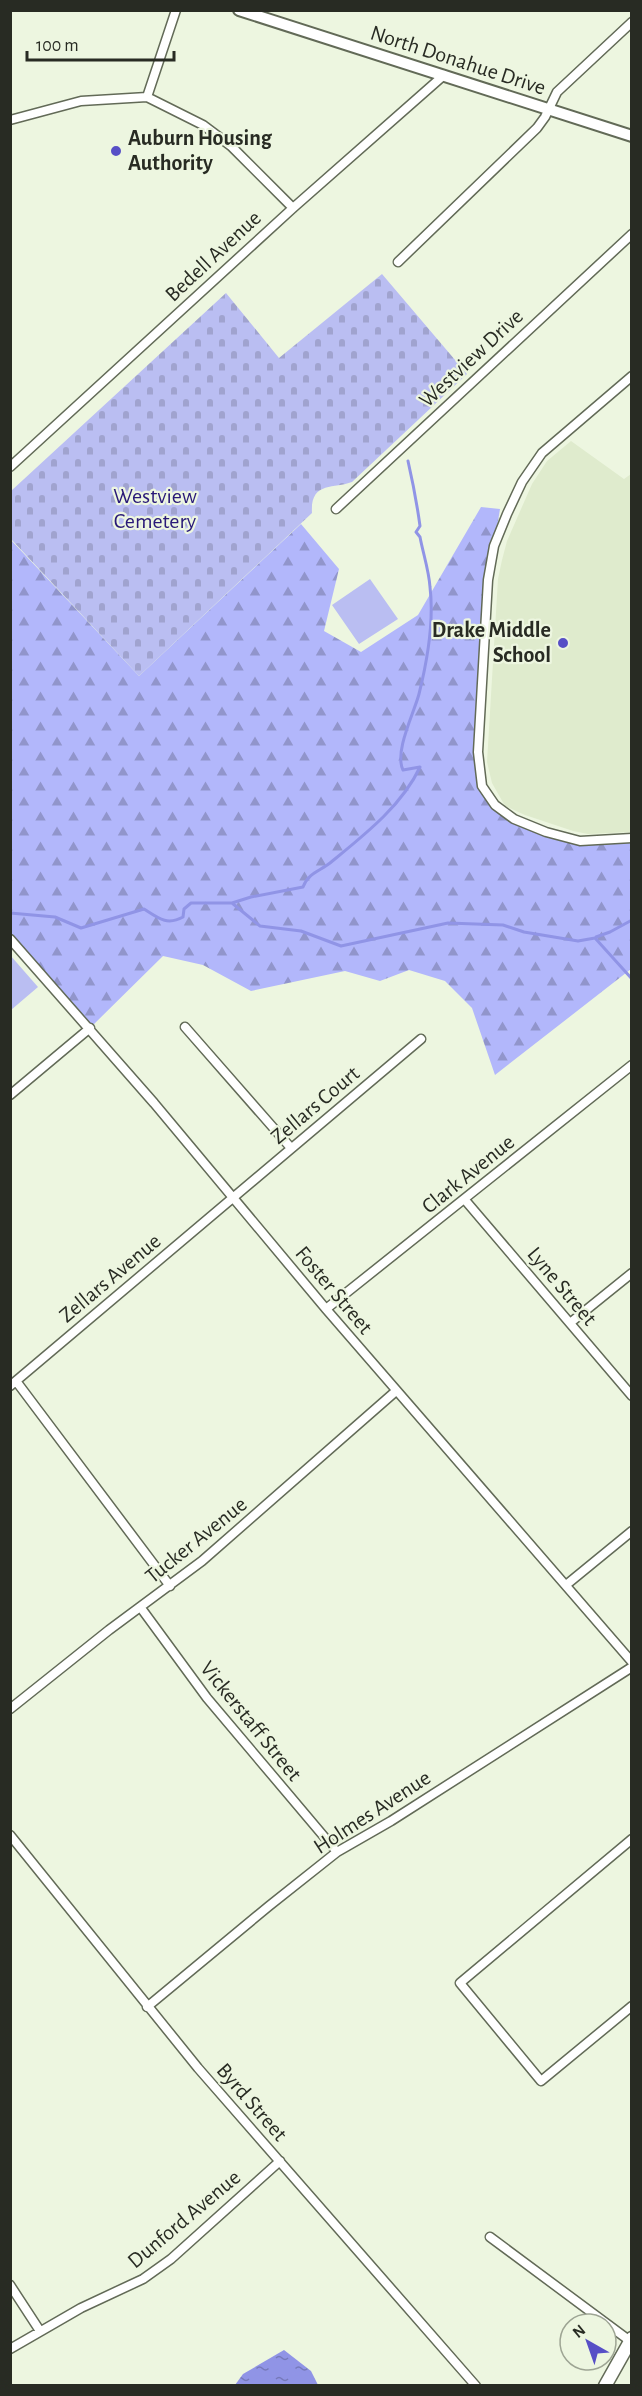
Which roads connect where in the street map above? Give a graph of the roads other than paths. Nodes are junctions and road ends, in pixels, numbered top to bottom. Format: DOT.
graph roads {
  1 [pos="176,10"];
  2 [pos="239,10"];
  3 [pos="632,22"];
  4 [pos="444,75"];
  5 [pos="147,97"];
  6 [pos="548,110"];
  7 [pos="10,120"];
  8 [pos="632,136"];
  9 [pos="293,208"];
  10 [pos="632,234"];
  11 [pos="398,262"];
  12 [pos="632,376"];
  13 [pos="10,467"];
  14 [pos="336,509"];
  15 [pos="632,838"];
  16 [pos="10,939"];
  17 [pos="186,1027"];
  18 [pos="90,1028"];
  19 [pos="421,1039"];
  20 [pos="632,1065"];
  21 [pos="10,1095"];
  22 [pos="291,1148"];
  23 [pos="232,1198"];
  24 [pos="465,1200"];
  25 [pos="632,1273"];
  26 [pos="326,1309"];
  27 [pos="570,1323"];
  28 [pos="13,1384"];
  29 [pos="396,1391"];
  30 [pos="632,1396"];
  31 [pos="632,1531"];
  32 [pos="566,1585"];
  33 [pos="170,1586"];
  34 [pos="141,1608"];
  35 [pos="632,1662"];
  36 [pos="632,1667"];
  37 [pos="10,1709"];
  38 [pos="10,1835"];
  39 [pos="632,1839"];
  40 [pos="337,1852"];
  41 [pos="632,2006"];
  42 [pos="147,2007"];
  43 [pos="280,2161"];
  44 [pos="490,2237"];
  45 [pos="10,2285"];
  46 [pos="40,2331"];
  47 [pos="631,2339"];
  48 [pos="10,2349"];
  49 [pos="476,2385"];
  50 [pos="605,2385"];
  1 -- 5 [label="street"];
  2 -- 4 [label="street, North Donahue Drive"];
  3 -- 6 [label="street"];
  4 -- 6 [label="street, North Donahue Drive"];
  4 -- 9 [label="street, Bedell Avenue"];
  5 -- 7 [label="street"];
  5 -- 9 [label="street"];
  6 -- 8 [label="street, North Donahue Drive"];
  6 -- 11 [label="street"];
  9 -- 13 [label="street, Bedell Avenue"];
  10 -- 14 [label="street, Westview Drive"];
  12 -- 15 [label="street"];
  16 -- 18 [label="street, Foster Street"];
  17 -- 22 [label="street"];
  18 -- 21 [label="street"];
  18 -- 23 [label="street, Foster Street"];
  19 -- 22 [label="street, Zellars Court"];
  20 -- 24 [label="street, Clark Avenue"];
  22 -- 23 [label="street, Zellars Court"];
  23 -- 26 [label="street, Foster Street"];
  23 -- 28 [label="street, Zellars Avenue"];
  24 -- 26 [label="street, Clark Avenue"];
  24 -- 27 [label="street, Lyne Street"];
  25 -- 27 [label="street"];
  26 -- 29 [label="street, Foster Street"];
  27 -- 30 [label="street, Lyne Street"];
  28 -- 33 [label="street"];
  29 -- 32 [label="street, Foster Street"];
  29 -- 33 [label="street, Tucker Avenue"];
  31 -- 32 [label="street"];
  32 -- 35 [label="street, Foster Street"];
  33 -- 34 [label="street, Tucker Avenue"];
  34 -- 37 [label="street, Tucker Avenue"];
  34 -- 40 [label="street, Vickerstaff Street"];
  36 -- 40 [label="street, Holmes Avenue"];
  38 -- 42 [label="street, Byrd Street"];
  39 -- 41 [label="street"];
  40 -- 42 [label="street, Holmes Avenue"];
  42 -- 43 [label="street, Byrd Street"];
  43 -- 46 [label="street, Dunford Avenue"];
  43 -- 49 [label="street, Byrd Street"];
  44 -- 47 [label="street"];
  45 -- 46 [label="street"];
  46 -- 48 [label="street, Dunford Avenue"];
  47 -- 50 [label="main road"];
}
